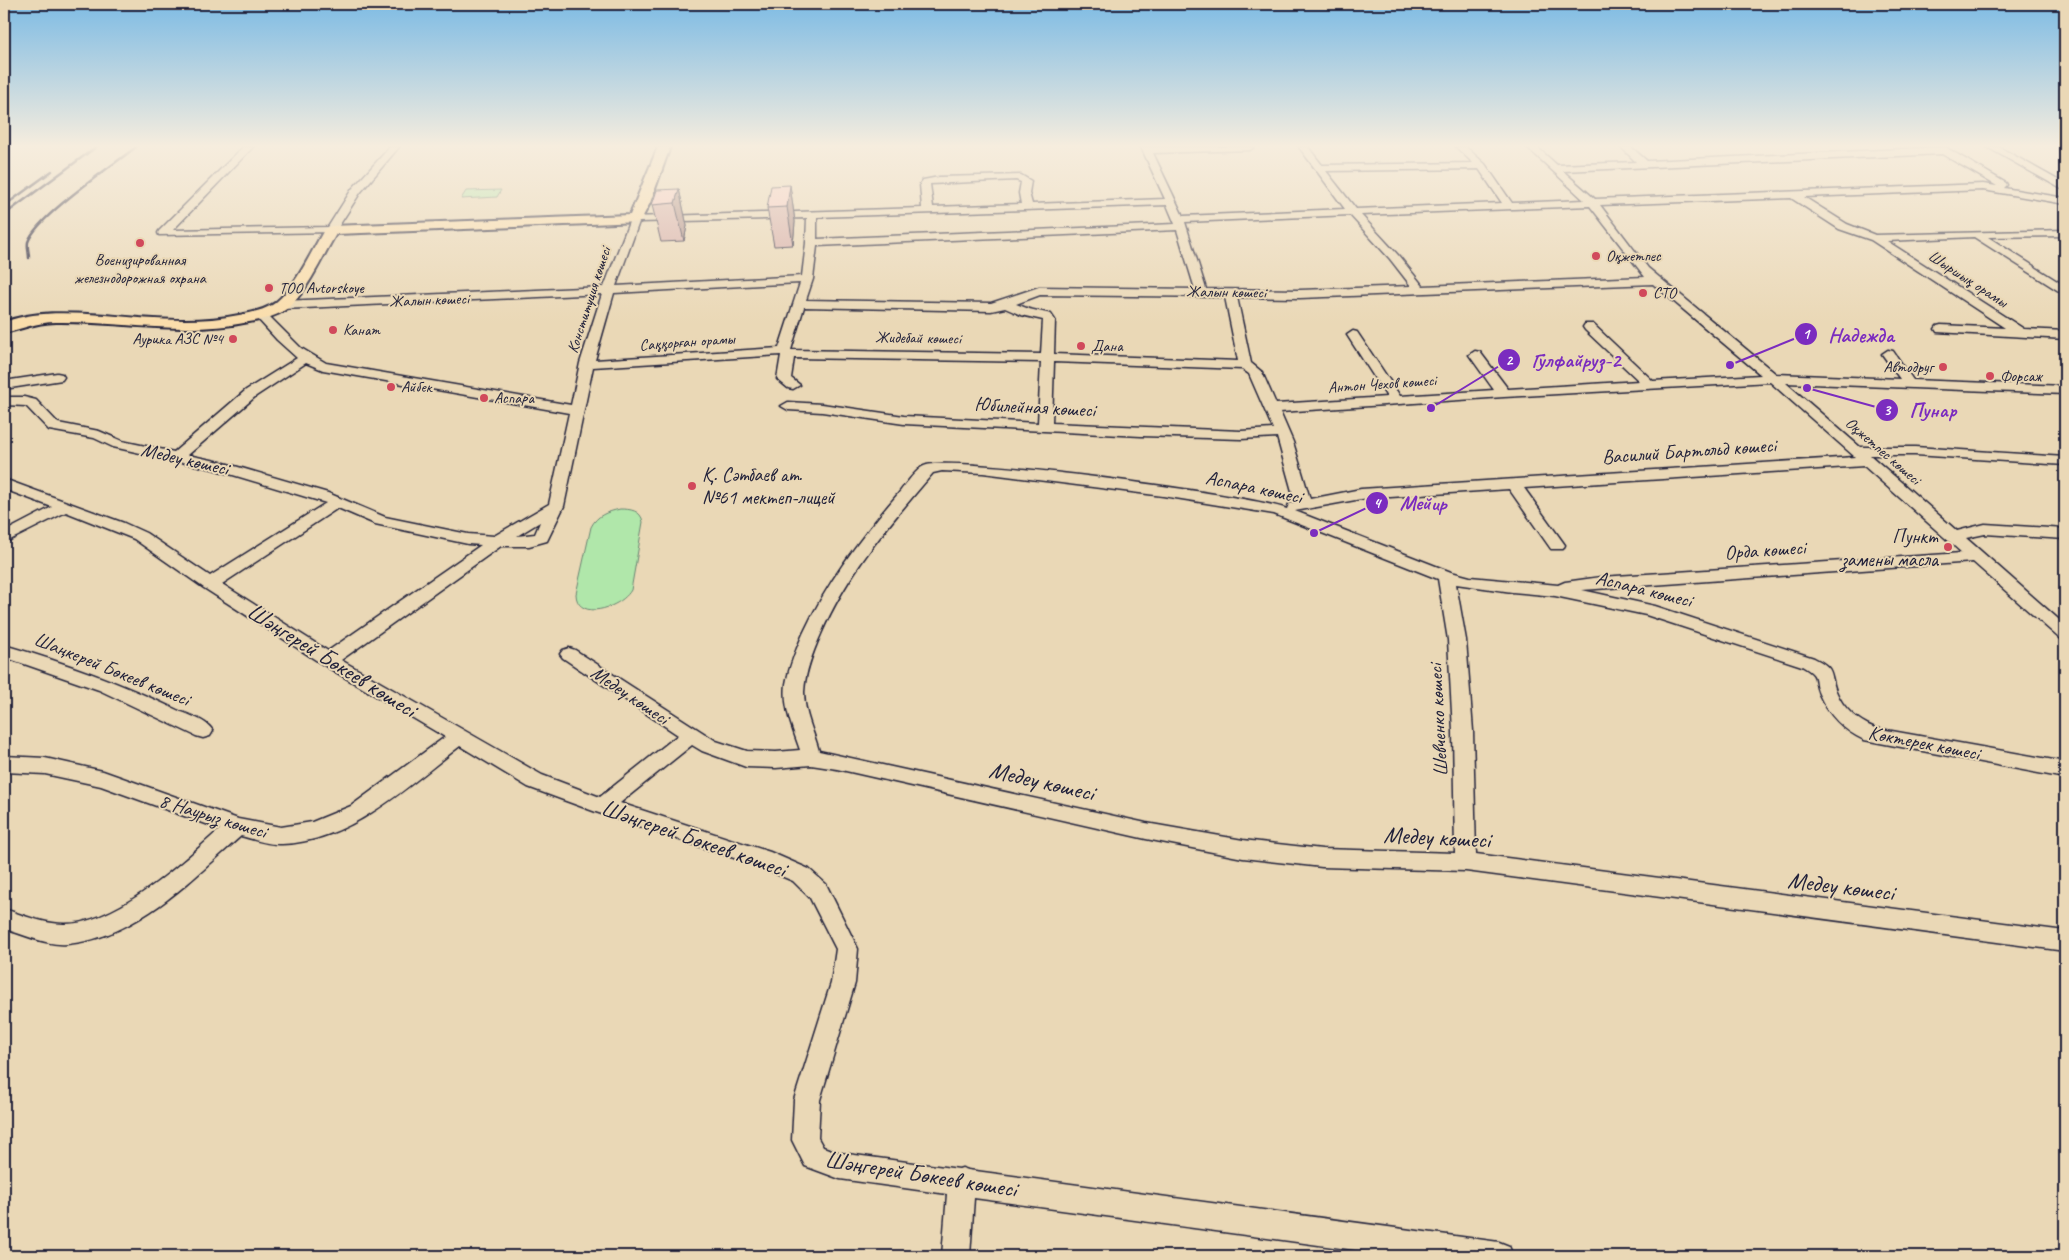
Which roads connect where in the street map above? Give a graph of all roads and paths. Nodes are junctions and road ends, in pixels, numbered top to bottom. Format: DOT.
graph roads {
  1 [pos="190,206"];
  2 [pos="347,206"];
  3 [pos="638,206"];
  4 [pos="642,206"];
  5 [pos="928,206"];
  6 [pos="1061,206"];
  7 [pos="1173,206"];
  8 [pos="1348,206"];
  9 [pos="1490,206"];
  10 [pos="1595,206"];
  11 [pos="1811,206"];
  12 [pos="1026,207"];
  13 [pos="928,210"];
  14 [pos="1353,212"];
  15 [pos="812,213"];
  16 [pos="635,219"];
  17 [pos="594,220"];
  18 [pos="1180,223"];
  19 [pos="331,230"];
  20 [pos="2065,233"];
  21 [pos="1976,234"];
  22 [pos="1875,238"];
  23 [pos="812,243"];
  24 [pos="807,279"];
  25 [pos="1656,280"];
  26 [pos="609,290"];
  27 [pos="1420,290"];
  28 [pos="2065,290"];
  29 [pos="1201,291"];
  30 [pos="1230,292"];
  31 [pos="799,303"];
  32 [pos="1007,304"];
  33 [pos="283,305"];
  34 [pos="261,315"];
  35 [pos="1589,327"];
  36 [pos="4,328"];
  37 [pos="1941,329"];
  38 [pos="2021,333"];
  39 [pos="1353,335"];
  40 [pos="2065,335"];
  41 [pos="786,352"];
  42 [pos="1888,354"];
  43 [pos="1475,355"];
  44 [pos="306,358"];
  45 [pos="1048,358"];
  46 [pos="587,362"];
  47 [pos="1245,365"];
  48 [pos="57,377"];
  49 [pos="1773,378"];
  50 [pos="18,383"];
  51 [pos="1909,383"];
  52 [pos="1649,384"];
  53 [pos="4,385"];
  54 [pos="793,385"];
  55 [pos="2065,390"];
  56 [pos="1504,393"];
  57 [pos="4,401"];
  58 [pos="1396,401"];
  59 [pos="788,406"];
  60 [pos="1270,409"];
  61 [pos="578,410"];
  62 [pos="1045,427"];
  63 [pos="1280,433"];
  64 [pos="1862,456"];
  65 [pos="176,457"];
  66 [pos="2065,461"];
  67 [pos="4,484"];
  68 [pos="1513,484"];
  69 [pos="336,503"];
  70 [pos="1304,505"];
  71 [pos="556,506"];
  72 [pos="64,507"];
  73 [pos="1276,510"];
  74 [pos="2065,534"];
  75 [pos="1955,536"];
  76 [pos="4,538"];
  77 [pos="498,542"];
  78 [pos="1557,545"];
  79 [pos="1978,556"];
  80 [pos="1446,576"];
  81 [pos="210,584"];
  82 [pos="1555,590"];
  83 [pos="2044,615"];
  84 [pos="2065,616"];
  85 [pos="2065,634"];
  86 [pos="4,651"];
  87 [pos="569,654"];
  88 [pos="328,660"];
  89 [pos="1820,667"];
  90 [pos="203,731"];
  91 [pos="691,735"];
  92 [pos="459,737"];
  93 [pos="811,757"];
  94 [pos="4,764"];
  95 [pos="2065,770"];
  96 [pos="603,806"];
  97 [pos="238,827"];
  98 [pos="1466,862"];
  99 [pos="4,919"];
  100 [pos="2065,942"];
  101 [pos="962,1182"];
  102 [pos="956,1256"];
  103 [pos="1499,1256"];
  1 -- 19 [label="street"];
  2 -- 19 [label="street"];
  3 -- 17 [label="main road"];
  4 -- 16 [label="main road, Конституция көшесі"];
  5 -- 13 [label="street"];
  6 -- 12 [label="street"];
  7 -- 18 [label="street"];
  8 -- 14 [label="street"];
  9 -- 14 [label="street"];
  10 -- 25 [label="street, Оқжетпес көшесі"];
  11 -- 22 [label="street, Шыршық орамы"];
  12 -- 13 [label="street"];
  13 -- 15 [label="street"];
  14 -- 18 [label="street"];
  14 -- 27 [label="street"];
  15 -- 16 [label="street"];
  15 -- 23 [label="street"];
  16 -- 17 [label="main road"];
  16 -- 26 [label="street, Конституция көшесі"];
  17 -- 19 [label="main road"];
  18 -- 23 [label="street"];
  18 -- 29 [label="street"];
  19 -- 33 [label="main road"];
  20 -- 21 [label="street"];
  21 -- 22 [label="street"];
  21 -- 28 [label="street"];
  22 -- 38 [label="street, Шыршық орамы"];
  23 -- 24 [label="street"];
  24 -- 26 [label="street, Жалын көшесі"];
  24 -- 31 [label="street"];
  25 -- 27 [label="street, Жалын көшесі"];
  25 -- 49 [label="street, Оқжетпес көшесі"];
  26 -- 33 [label="street, Жалын көшесі"];
  26 -- 46 [label="street, Конституция көшесі"];
  27 -- 30 [label="street, Жалын көшесі"];
  29 -- 30 [label="street, Жалын көшесі"];
  29 -- 32 [label="street, Жалын көшесі"];
  30 -- 47 [label="street"];
  31 -- 32 [label="street, Жалын көшесі"];
  31 -- 41 [label="street"];
  32 -- 45 [label="street"];
  33 -- 34 [label="main road, Жалын көшесі"];
  34 -- 36 [label="main road, Жалын көшесі"];
  34 -- 44 [label="street"];
  35 -- 52 [label="street"];
  37 -- 38 [label="street"];
  38 -- 40 [label="street"];
  39 -- 58 [label="street"];
  41 -- 45 [label="street, Жидебай көшесі"];
  41 -- 46 [label="street, Саққорған орамы"];
  41 -- 54 [label="street"];
  42 -- 51 [label="street"];
  43 -- 56 [label="street"];
  44 -- 61 [label="street"];
  44 -- 65 [label="street"];
  45 -- 47 [label="street, Жидебай көшесі"];
  45 -- 62 [label="street"];
  46 -- 61 [label="street, Конституция көшесі"];
  47 -- 60 [label="street"];
  48 -- 50 [label="street"];
  49 -- 51 [label="street, Антон Чехов көшесі"];
  49 -- 52 [label="street, Антон Чехов көшесі"];
  49 -- 64 [label="street, Оқжетпес көшесі"];
  50 -- 53 [label="street"];
  50 -- 57 [label="street"];
  51 -- 55 [label="street, Антон Чехов көшесі"];
  52 -- 56 [label="street, Антон Чехов көшесі"];
  56 -- 58 [label="street, Антон Чехов көшесі"];
  57 -- 65 [label="street, Медеу көшесі"];
  58 -- 60 [label="street, Антон Чехов көшесі"];
  59 -- 62 [label="street, Юбилейная көшесі"];
  60 -- 63 [label="street"];
  61 -- 71 [label="street, Конституция көшесі"];
  62 -- 63 [label="street, Юбилейная көшесі"];
  63 -- 70 [label="street"];
  64 -- 66 [label="street, Василий Бартольд көшесі"];
  64 -- 68 [label="street, Василий Бартольд көшесі"];
  64 -- 75 [label="street, Оқжетпес көшесі"];
  65 -- 69 [label="street, Медеу көшесі"];
  67 -- 72 [label="street, Шәңгерей Бөкеев көшесі"];
  68 -- 70 [label="street, Василий Бартольд көшесі"];
  68 -- 78 [label="street"];
  69 -- 77 [label="street, Медеу көшесі"];
  69 -- 81 [label="street"];
  70 -- 73 [label="street, Василий Бартольд көшесі"];
  71 -- 77 [label="street, Медеу көшесі"];
  72 -- 76 [label="street"];
  72 -- 81 [label="street, Шәңгерей Бөкеев көшесі"];
  73 -- 80 [label="street, Аспара көшесі"];
  73 -- 93 [label="street, Аспара көшесі"];
  74 -- 75 [label="street"];
  75 -- 79 [label="street, Оқжетпес көшесі"];
  77 -- 88 [label="street"];
  79 -- 82 [label="street, Орда көшесі"];
  79 -- 83 [label="street, Оқжетпес көшесі"];
  80 -- 82 [label="street, Аспара көшесі"];
  80 -- 98 [label="street, Шевченко көшесі"];
  81 -- 88 [label="street, Шәңгерей Бөкеев көшесі"];
  82 -- 89 [label="street, Аспара көшесі"];
  83 -- 84 [label="street"];
  83 -- 85 [label="street, Оқжетпес көшесі"];
  86 -- 90 [label="street, Шаңкерей Бөкеев көшесі"];
  87 -- 91 [label="street, Медеу көшесі"];
  88 -- 92 [label="street, Шәңгерей Бөкеев көшесі"];
  89 -- 95 [label="street, Көктерек көшесі"];
  91 -- 93 [label="street, Медеу көшесі"];
  91 -- 96 [label="street, Медеу көшесі"];
  92 -- 96 [label="street, Шәңгерей Бөкеев көшесі"];
  92 -- 97 [label="street, 8 Наурыз көшесі"];
  93 -- 98 [label="street, Медеу көшесі"];
  94 -- 97 [label="street, 8 Наурыз көшесі"];
  96 -- 101 [label="street, Шәңгерей Бөкеев көшесі"];
  97 -- 99 [label="street"];
  98 -- 100 [label="street, Медеу көшесі"];
  101 -- 102 [label="street"];
  101 -- 103 [label="street, Шәңгерей Бөкеев көшесі"];
}
